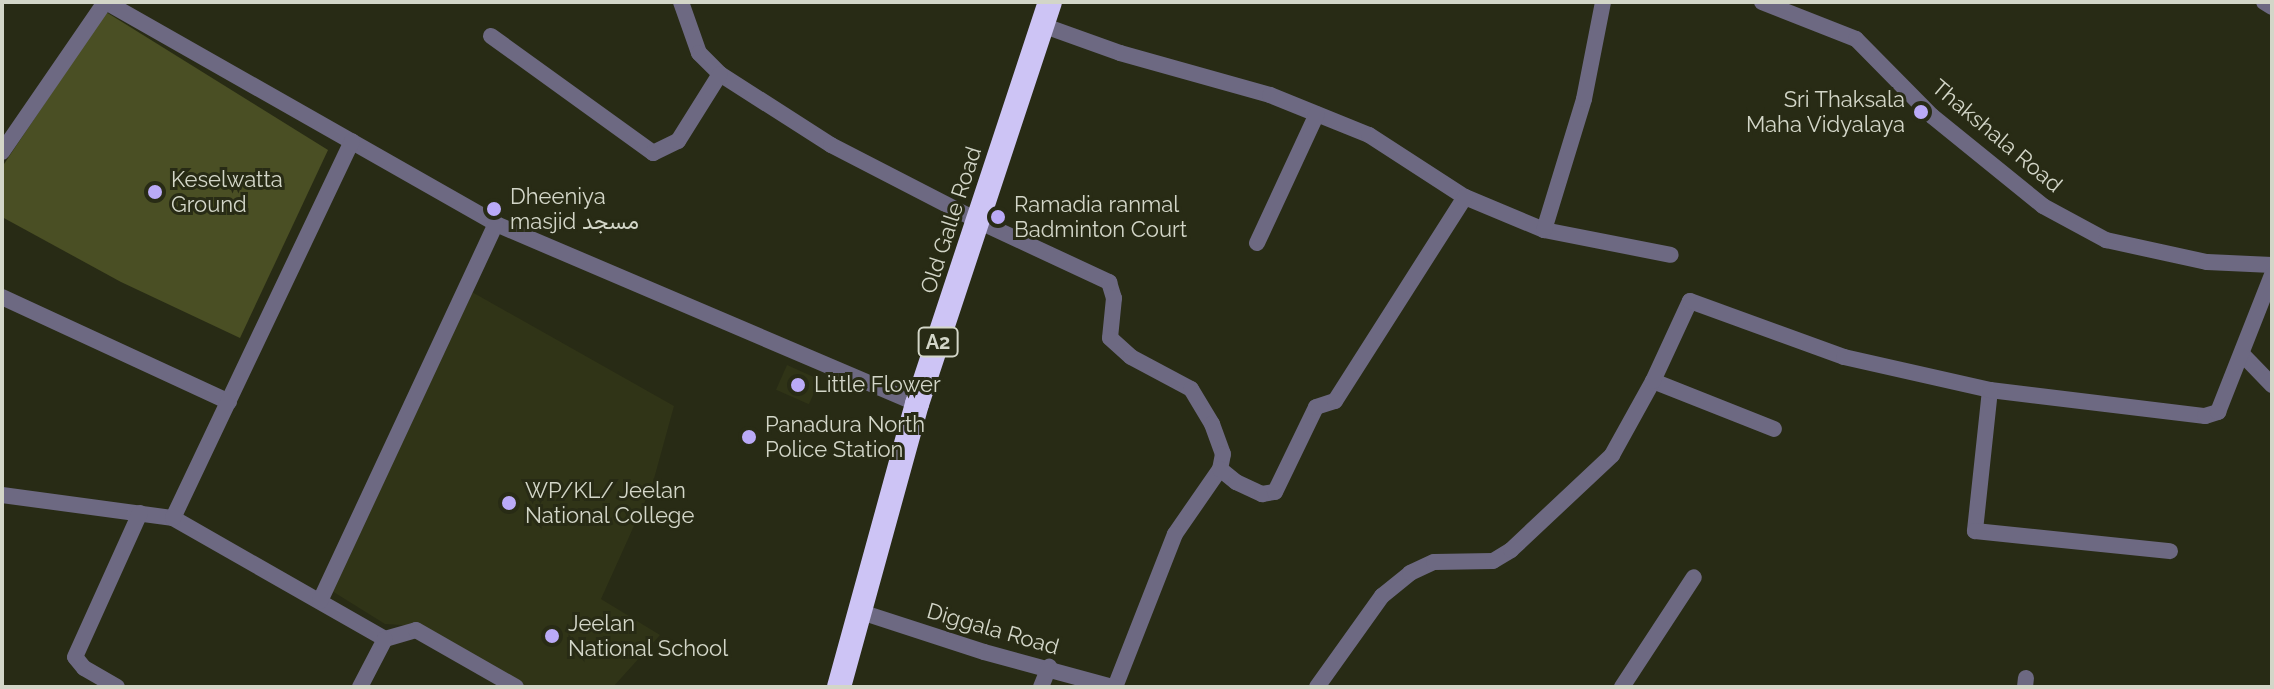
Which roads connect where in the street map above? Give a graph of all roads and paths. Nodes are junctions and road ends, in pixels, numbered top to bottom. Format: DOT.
graph roads {
  1 [pos="106,2"];
  2 [pos="681,2"];
  3 [pos="1603,2"];
  4 [pos="1762,2"];
  5 [pos="2264,2"];
  6 [pos="2272,7"];
  7 [pos="1796,8"];
  8 [pos="1046,14"];
  9 [pos="491,36"];
  10 [pos="720,74"];
  11 [pos="1317,114"];
  12 [pos="352,141"];
  13 [pos="2,152"];
  14 [pos="1465,197"];
  15 [pos="978,221"];
  16 [pos="496,224"];
  17 [pos="1544,230"];
  18 [pos="1257,243"];
  19 [pos="1671,255"];
  20 [pos="2272,265"];
  21 [pos="2272,275"];
  22 [pos="2,297"];
  23 [pos="2243,355"];
  24 [pos="1653,381"];
  25 [pos="2272,385"];
  26 [pos="1990,390"];
  27 [pos="229,402"];
  28 [pos="917,404"];
  29 [pos="1774,429"];
  30 [pos="1220,469"];
  31 [pos="2,495"];
  32 [pos="140,513"];
  33 [pos="173,518"];
  34 [pos="2170,551"];
  35 [pos="1694,577"];
  36 [pos="320,601"];
  37 [pos="861,612"];
  38 [pos="385,639"];
  39 [pos="1049,667"];
  40 [pos="117,687"];
  41 [pos="360,687"];
  42 [pos="516,687"];
  43 [pos="839,687"];
  44 [pos="1041,687"];
  45 [pos="1114,687"];
  46 [pos="1317,687"];
  47 [pos="1622,687"];
  1 -- 12 [label="street"];
  1 -- 13 [label="street"];
  2 -- 10 [label="street"];
  3 -- 17 [label="street"];
  4 -- 7 [label="street, Thakshala Road"];
  5 -- 6 [label="street"];
  7 -- 20 [label="street, Thakshala Road"];
  8 -- 11 [label="street"];
  8 -- 15 [label="highway, Old Galle Road / A2"];
  9 -- 10 [label="street"];
  10 -- 15 [label="street"];
  11 -- 14 [label="street"];
  11 -- 18 [label="street"];
  12 -- 16 [label="street"];
  12 -- 27 [label="street"];
  14 -- 17 [label="street"];
  14 -- 30 [label="street"];
  15 -- 28 [label="highway, Old Galle Road / A2"];
  15 -- 30 [label="street"];
  16 -- 28 [label="street"];
  16 -- 36 [label="street"];
  17 -- 19 [label="street"];
  21 -- 23 [label="street"];
  22 -- 27 [label="street"];
  23 -- 25 [label="street"];
  23 -- 26 [label="street"];
  24 -- 26 [label="street"];
  24 -- 29 [label="street"];
  24 -- 46 [label="street"];
  26 -- 34 [label="street"];
  27 -- 33 [label="street"];
  28 -- 37 [label="highway, Old Galle Road / A2"];
  30 -- 45 [label="street"];
  31 -- 32 [label="street"];
  32 -- 33 [label="street"];
  32 -- 40 [label="street"];
  33 -- 36 [label="street"];
  35 -- 47 [label="street"];
  36 -- 38 [label="street"];
  37 -- 39 [label="street, Diggala Road"];
  37 -- 43 [label="highway, Old Galle Road / A2"];
  38 -- 41 [label="street"];
  38 -- 42 [label="street"];
  39 -- 44 [label="street"];
  39 -- 45 [label="street, Diggala Road"];
}
